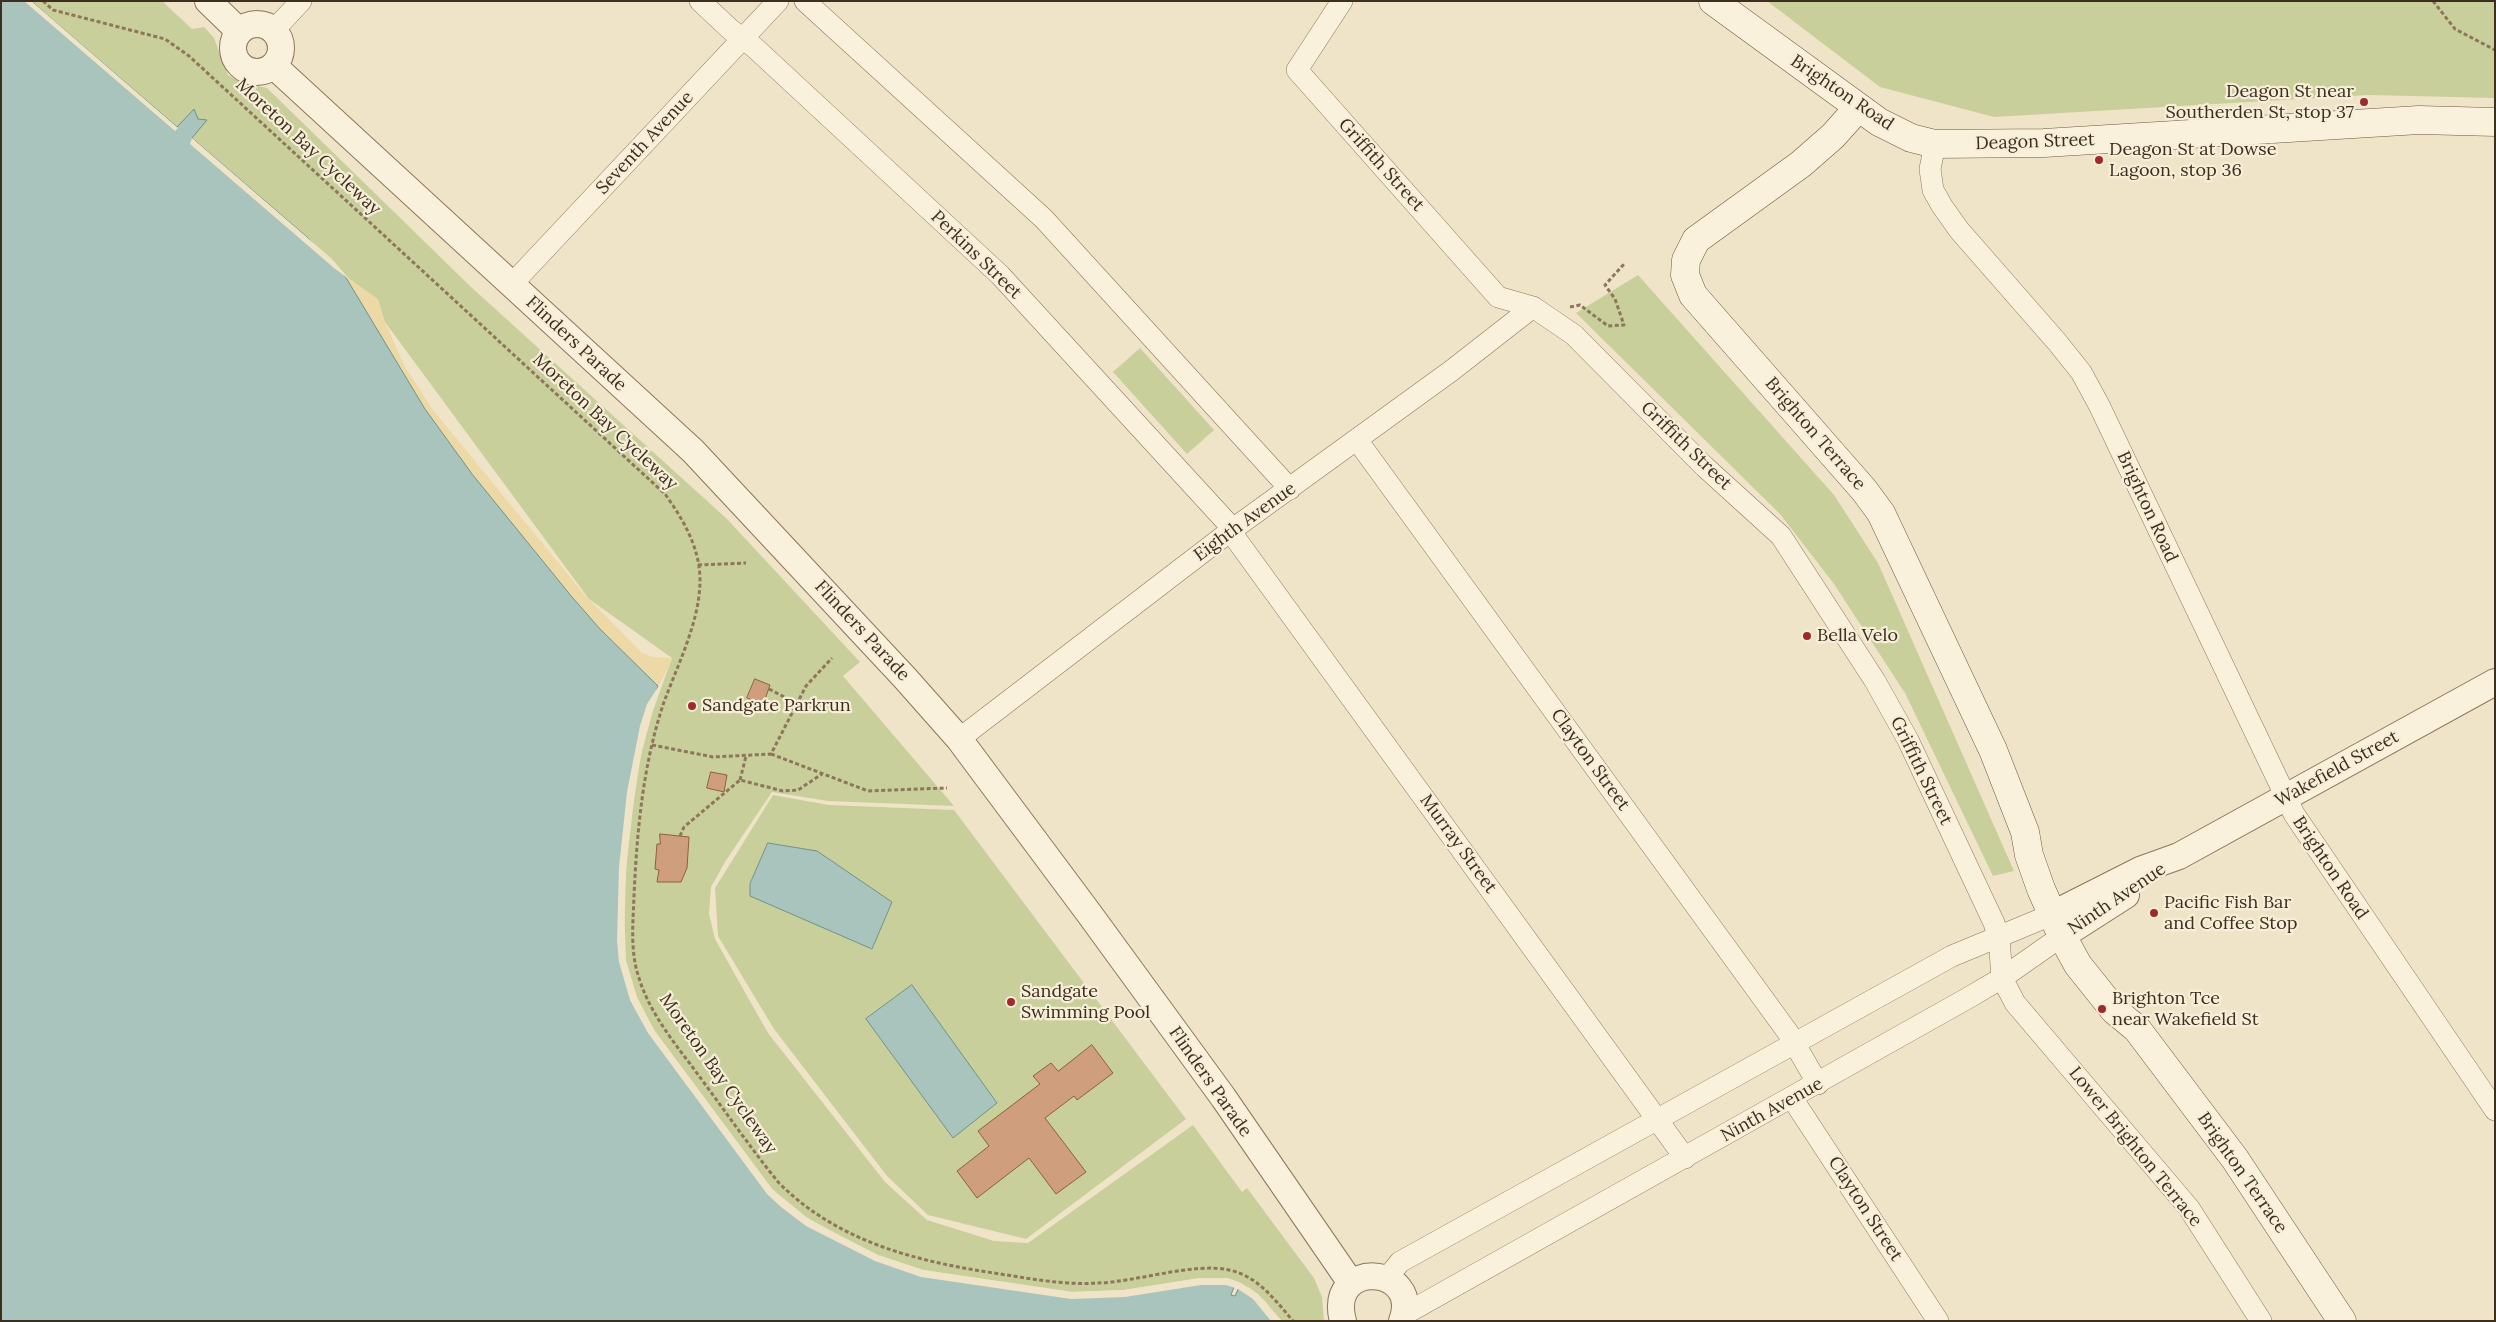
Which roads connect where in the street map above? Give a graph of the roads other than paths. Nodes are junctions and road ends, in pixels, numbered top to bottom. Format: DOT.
graph roads {
  1 [pos="208,1"];
  2 [pos="301,1"];
  3 [pos="700,1"];
  4 [pos="778,1"];
  5 [pos="805,1"];
  6 [pos="1342,1"];
  7 [pos="1713,1"];
  8 [pos="274,30"];
  9 [pos="240,31"];
  10 [pos="743,39"];
  11 [pos="274,66"];
  12 [pos="1858,108"];
  13 [pos="2495,122"];
  14 [pos="1935,144"];
  15 [pos="512,284"];
  16 [pos="1533,307"];
  17 [pos="1358,440"];
  18 [pos="1290,489"];
  19 [pos="1233,529"];
  20 [pos="2495,682"];
  21 [pos="959,739"];
  22 [pos="2285,798"];
  23 [pos="2179,856"];
  24 [pos="2064,921"];
  25 [pos="1999,938"];
  26 [pos="2002,978"];
  27 [pos="1795,1043"];
  28 [pos="1818,1084"];
  29 [pos="1792,1098"];
  30 [pos="2495,1110"];
  31 [pos="1658,1120"];
  32 [pos="1685,1158"];
  33 [pos="1387,1278"];
  34 [pos="1351,1283"];
  35 [pos="1403,1318"];
  36 [pos="1343,1321"];
  37 [pos="1938,1321"];
  38 [pos="2261,1321"];
  39 [pos="2342,1321"];
  1 -- 9 [label="street"];
  2 -- 8 [label="street"];
  3 -- 10 [label="street, Perkins Street"];
  4 -- 10 [label="street, Seventh Avenue"];
  5 -- 18 [label="street"];
  6 -- 16 [label="street, Griffith Street"];
  7 -- 12 [label="main road, Brighton Road"];
  8 -- 9 [label="street"];
  8 -- 11 [label="street"];
  9 -- 11 [label="street"];
  10 -- 15 [label="street, Seventh Avenue"];
  10 -- 19 [label="street, Perkins Street"];
  11 -- 15 [label="street, Flinders Parade"];
  12 -- 14 [label="main road, Brighton Road"];
  12 -- 24 [label="main road, Brighton Terrace"];
  13 -- 14 [label="main road, Deagon Street"];
  14 -- 22 [label="street, Brighton Road"];
  15 -- 21 [label="street, Flinders Parade"];
  16 -- 17 [label="street, Eighth Avenue"];
  16 -- 25 [label="street, Griffith Street"];
  17 -- 18 [label="street, Eighth Avenue"];
  17 -- 27 [label="street, Clayton Street"];
  18 -- 19 [label="street, Eighth Avenue"];
  19 -- 21 [label="street, Eighth Avenue"];
  19 -- 31 [label="street, Murray Street"];
  20 -- 22 [label="street, Wakefield Street"];
  21 -- 34 [label="street, Flinders Parade"];
  22 -- 23 [label="street, Wakefield Street"];
  22 -- 30 [label="street, Brighton Road"];
  23 -- 24 [label="street, Ninth Avenue"];
  24 -- 25 [label="street, Ninth Avenue"];
  24 -- 26 [label="street, Ninth Avenue"];
  24 -- 39 [label="main road, Brighton Terrace"];
  25 -- 26 [label="street, Griffith Street"];
  25 -- 27 [label="street, Ninth Avenue"];
  26 -- 28 [label="street, Ninth Avenue"];
  26 -- 38 [label="street, Lower Brighton Terrace"];
  27 -- 28 [label="street, Clayton Street"];
  27 -- 31 [label="street, Ninth Avenue"];
  28 -- 29 [label="street, Ninth Avenue"];
  29 -- 32 [label="street, Ninth Avenue"];
  29 -- 37 [label="street, Clayton Street"];
  31 -- 32 [label="street, Murray Street"];
  31 -- 33 [label="street, Ninth Avenue"];
  32 -- 35 [label="street, Ninth Avenue"];
  33 -- 34 [label="street"];
  33 -- 35 [label="street"];
  34 -- 36 [label="street"];
}
